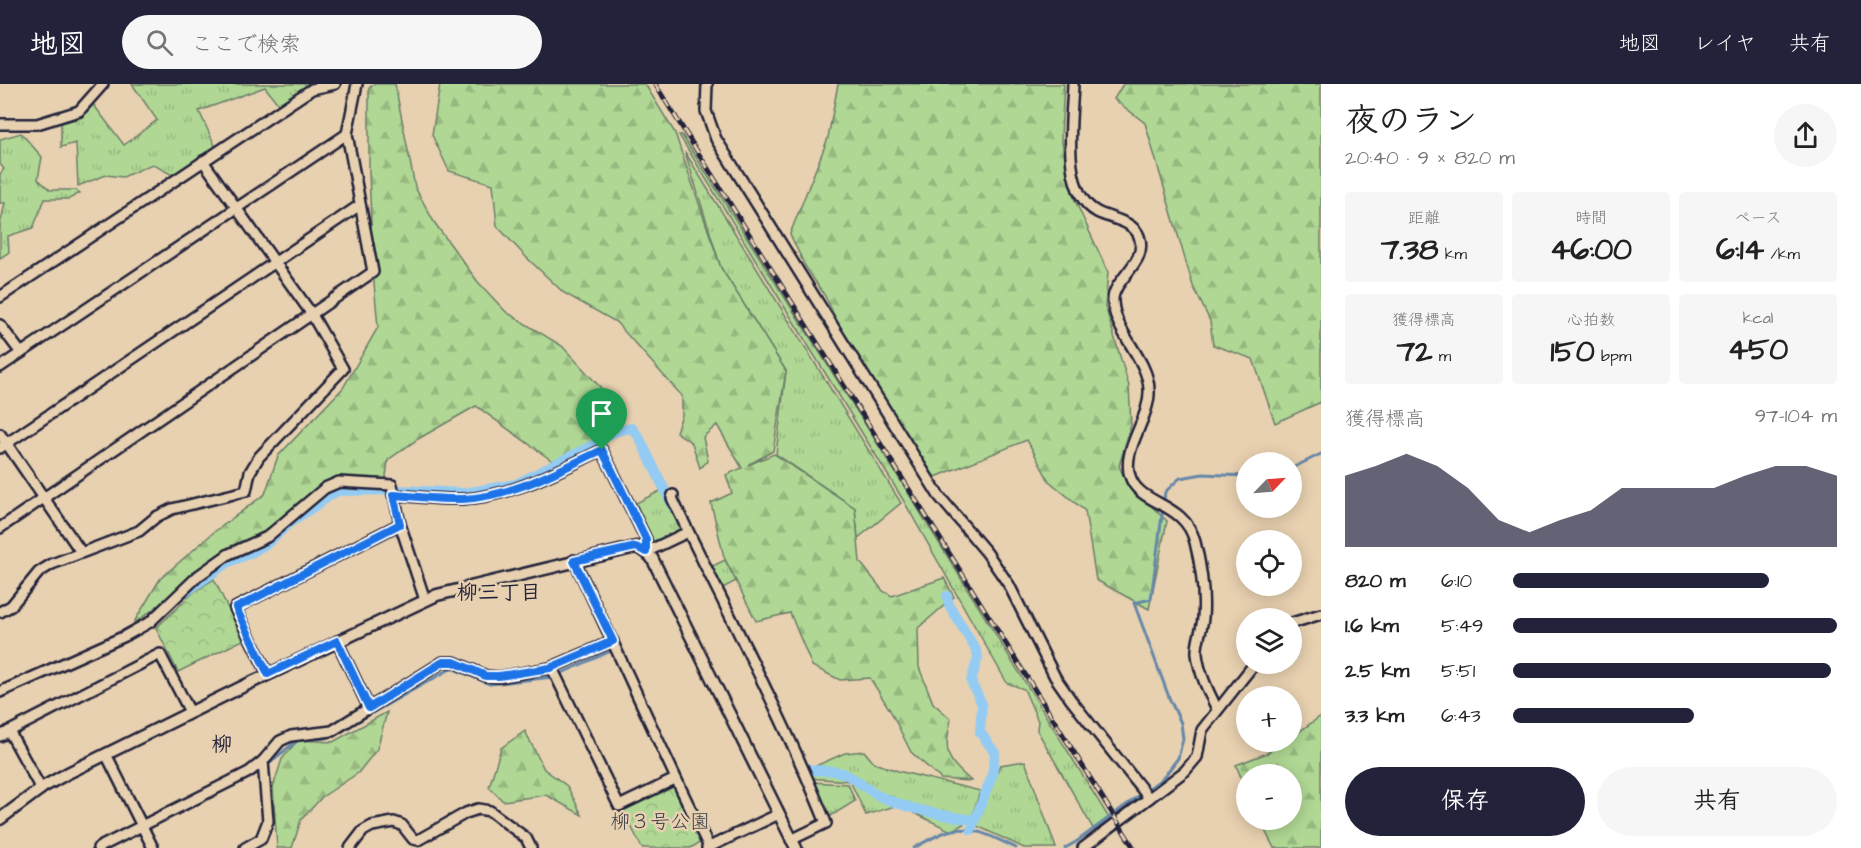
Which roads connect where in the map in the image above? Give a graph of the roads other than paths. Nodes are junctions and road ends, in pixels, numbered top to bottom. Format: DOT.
graph roads {
  1 [pos="103,84"];
  2 [pos="335,84"];
  3 [pos="357,84"];
  4 [pos="707,84"];
  5 [pos="1073,84"];
  6 [pos="0,124"];
  7 [pos="347,134"];
  8 [pos="203,161"];
  9 [pos="360,205"];
  10 [pos="237,208"];
  11 [pos="275,261"];
  12 [pos="0,297"];
  13 [pos="311,313"];
  14 [pos="0,325"];
  15 [pos="21,353"];
  16 [pos="0,368"];
  17 [pos="0,434"];
  18 [pos="3,446"];
  19 [pos="393,495"];
  20 [pos="673,495"];
  21 [pos="43,499"];
  22 [pos="400,524"];
  23 [pos="0,528"];
  24 [pos="688,532"];
  25 [pos="81,552"];
  26 [pos="646,552"];
  27 [pos="574,561"];
  28 [pos="425,600"];
  29 [pos="0,612"];
  30 [pos="1321,614"];
  31 [pos="1302,620"];
  32 [pos="337,641"];
  33 [pos="613,641"];
  34 [pos="552,668"];
  35 [pos="268,674"];
  36 [pos="1246,674"];
  37 [pos="0,692"];
  38 [pos="369,708"];
  39 [pos="1217,709"];
  40 [pos="190,712"];
  41 [pos="4,734"];
  42 [pos="106,754"];
  43 [pos="263,761"];
  44 [pos="675,779"];
  45 [pos="41,789"];
  46 [pos="1149,798"];
  47 [pos="779,814"];
  48 [pos="0,819"];
  49 [pos="143,826"];
  50 [pos="794,844"];
  51 [pos="1097,844"];
  52 [pos="708,847"];
  53 [pos="98,848"];
  54 [pos="153,848"];
  55 [pos="245,848"];
  56 [pos="350,848"];
  57 [pos="531,848"];
  58 [pos="1083,848"];
  1 -- 6 [label="street"];
  2 -- 8 [label="street"];
  3 -- 7 [label="street"];
  4 -- 46 [label="street"];
  5 -- 39 [label="street"];
  7 -- 9 [label="street"];
  7 -- 10 [label="street"];
  8 -- 10 [label="street"];
  8 -- 12 [label="street"];
  9 -- 11 [label="street"];
  9 -- 13 [label="street"];
  10 -- 11 [label="street"];
  10 -- 15 [label="street"];
  11 -- 13 [label="street"];
  11 -- 18 [label="street"];
  13 -- 21 [label="street"];
  13 -- 25 [label="street"];
  14 -- 15 [label="street"];
  15 -- 16 [label="street"];
  17 -- 18 [label="street"];
  18 -- 21 [label="street"];
  19 -- 22 [label="street"];
  19 -- 26 [label="street"];
  19 -- 37 [label="street"];
  20 -- 24 [label="street"];
  21 -- 23 [label="street"];
  21 -- 25 [label="street"];
  22 -- 28 [label="street"];
  22 -- 35 [label="street"];
  24 -- 26 [label="street"];
  24 -- 50 [label="street"];
  25 -- 29 [label="street"];
  26 -- 27 [label="street"];
  26 -- 47 [label="street"];
  27 -- 28 [label="street"];
  27 -- 33 [label="street"];
  28 -- 32 [label="street"];
  30 -- 31 [label="street"];
  32 -- 35 [label="street"];
  32 -- 38 [label="street"];
  33 -- 34 [label="street"];
  33 -- 44 [label="street"];
  34 -- 38 [label="street"];
  34 -- 44 [label="street"];
  35 -- 40 [label="street"];
  36 -- 39 [label="street"];
  38 -- 43 [label="street"];
  39 -- 46 [label="street"];
  40 -- 41 [label="street"];
  40 -- 42 [label="street"];
  41 -- 45 [label="street"];
  42 -- 45 [label="street"];
  42 -- 49 [label="street"];
  43 -- 49 [label="street"];
  43 -- 55 [label="street"];
  44 -- 52 [label="street"];
  45 -- 48 [label="street"];
  46 -- 51 [label="street"];
  47 -- 50 [label="street"];
  47 -- 52 [label="street"];
  49 -- 53 [label="street"];
  49 -- 54 [label="street"];
  51 -- 58 [label="street"];
  56 -- 57 [label="street"];
}
